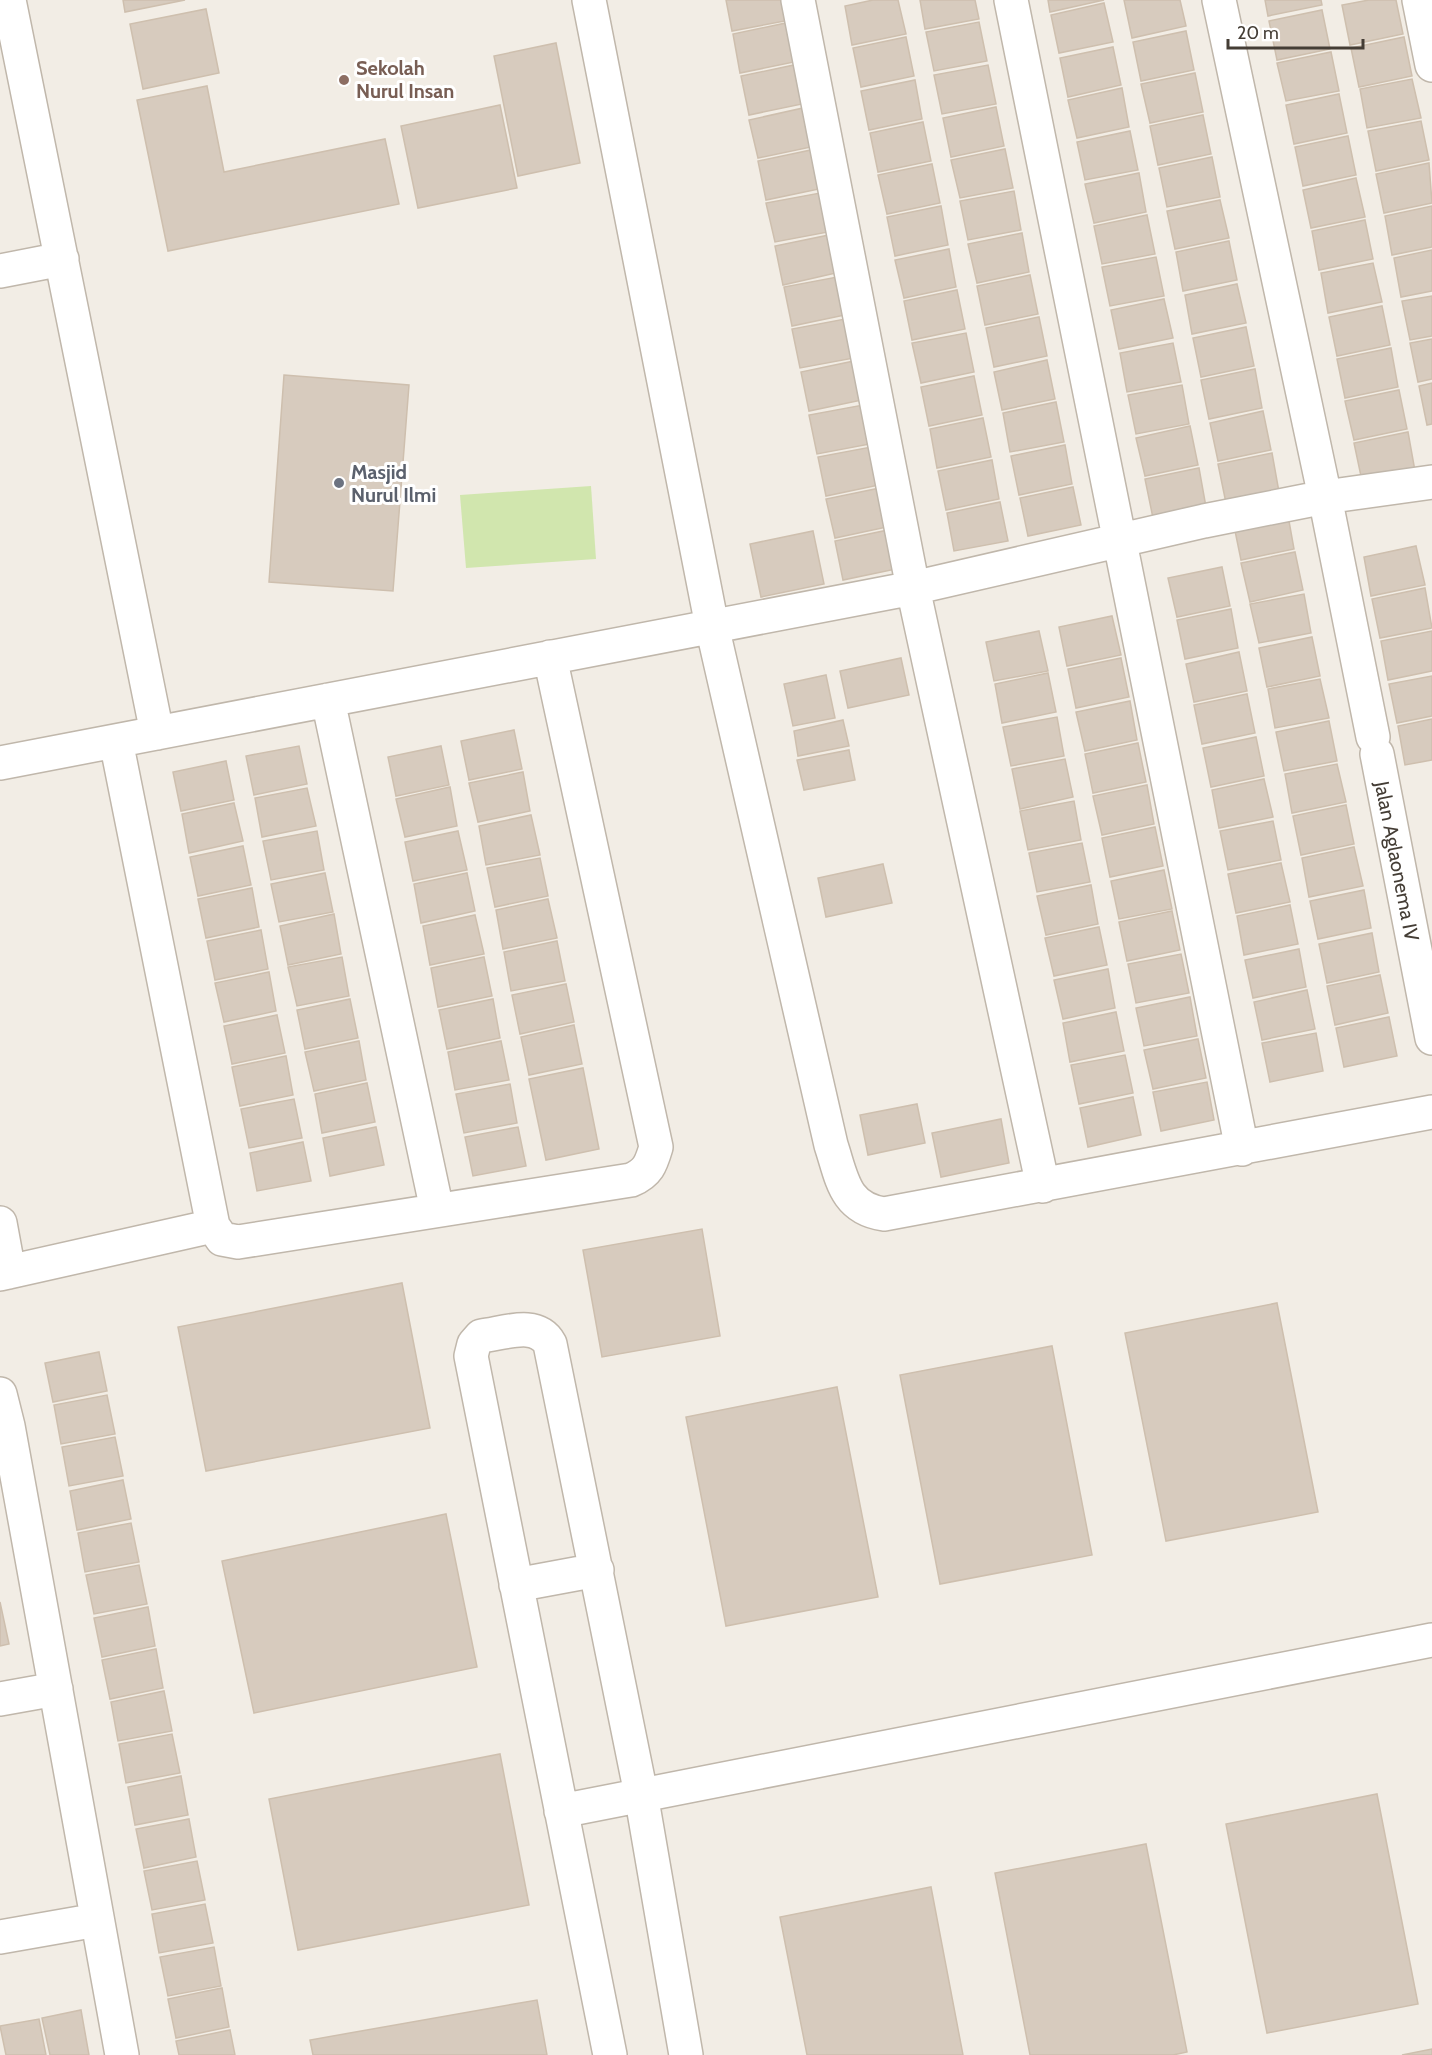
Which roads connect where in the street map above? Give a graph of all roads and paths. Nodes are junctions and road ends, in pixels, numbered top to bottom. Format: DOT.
graph roads {
  1 [pos="9,0"];
  2 [pos="589,0"];
  3 [pos="798,0"];
  4 [pos="1011,0"];
  5 [pos="1219,0"];
  6 [pos="1419,0"];
  7 [pos="1432,64"];
  8 [pos="62,260"];
  9 [pos="0,271"];
  10 [pos="1432,482"];
  11 [pos="1325,497"];
  12 [pos="1118,541"];
  13 [pos="913,588"];
  14 [pos="712,626"];
  15 [pos="550,657"];
  16 [pos="328,700"];
  17 [pos="157,733"];
  18 [pos="116,741"];
  19 [pos="0,763"];
  20 [pos="1432,1038"];
  21 [pos="1432,1112"];
  22 [pos="1242,1149"];
  23 [pos="1043,1186"];
  24 [pos="437,1210"];
  25 [pos="0,1223"];
  26 [pos="213,1226"];
  27 [pos="5,1273"];
  28 [pos="0,1394"];
  29 [pos="4,1427"];
  30 [pos="597,1570"];
  31 [pos="516,1584"];
  32 [pos="1432,1640"];
  33 [pos="56,1689"];
  34 [pos="0,1699"];
  35 [pos="641,1794"];
  36 [pos="561,1810"];
  37 [pos="98,1920"];
  38 [pos="0,1937"];
  39 [pos="122,2055"];
  40 [pos="610,2055"];
  41 [pos="686,2055"];
  1 -- 8 [label="street"];
  2 -- 14 [label="street"];
  3 -- 13 [label="street"];
  4 -- 12 [label="street"];
  5 -- 11 [label="street, Jalan Aglaonema IV"];
  6 -- 7 [label="street"];
  8 -- 9 [label="street"];
  8 -- 17 [label="street"];
  10 -- 11 [label="street"];
  11 -- 12 [label="street"];
  11 -- 20 [label="street, Jalan Aglaonema IV"];
  12 -- 13 [label="street"];
  12 -- 22 [label="street"];
  13 -- 14 [label="street"];
  13 -- 23 [label="street"];
  14 -- 15 [label="street"];
  14 -- 23 [label="street"];
  15 -- 16 [label="street"];
  15 -- 24 [label="street"];
  16 -- 17 [label="street"];
  16 -- 24 [label="street"];
  17 -- 18 [label="street"];
  18 -- 19 [label="street"];
  18 -- 26 [label="street"];
  21 -- 22 [label="street"];
  22 -- 23 [label="street"];
  24 -- 26 [label="street"];
  25 -- 27 [label="street"];
  26 -- 27 [label="street"];
  28 -- 29 [label="street"];
  29 -- 33 [label="street"];
  30 -- 31 [label="street"];
  30 -- 31 [label="street"];
  30 -- 35 [label="street"];
  31 -- 36 [label="street"];
  32 -- 35 [label="street"];
  33 -- 34 [label="street"];
  33 -- 37 [label="street"];
  35 -- 36 [label="street"];
  35 -- 41 [label="street"];
  36 -- 40 [label="street"];
  37 -- 38 [label="street"];
  37 -- 39 [label="street"];
}
